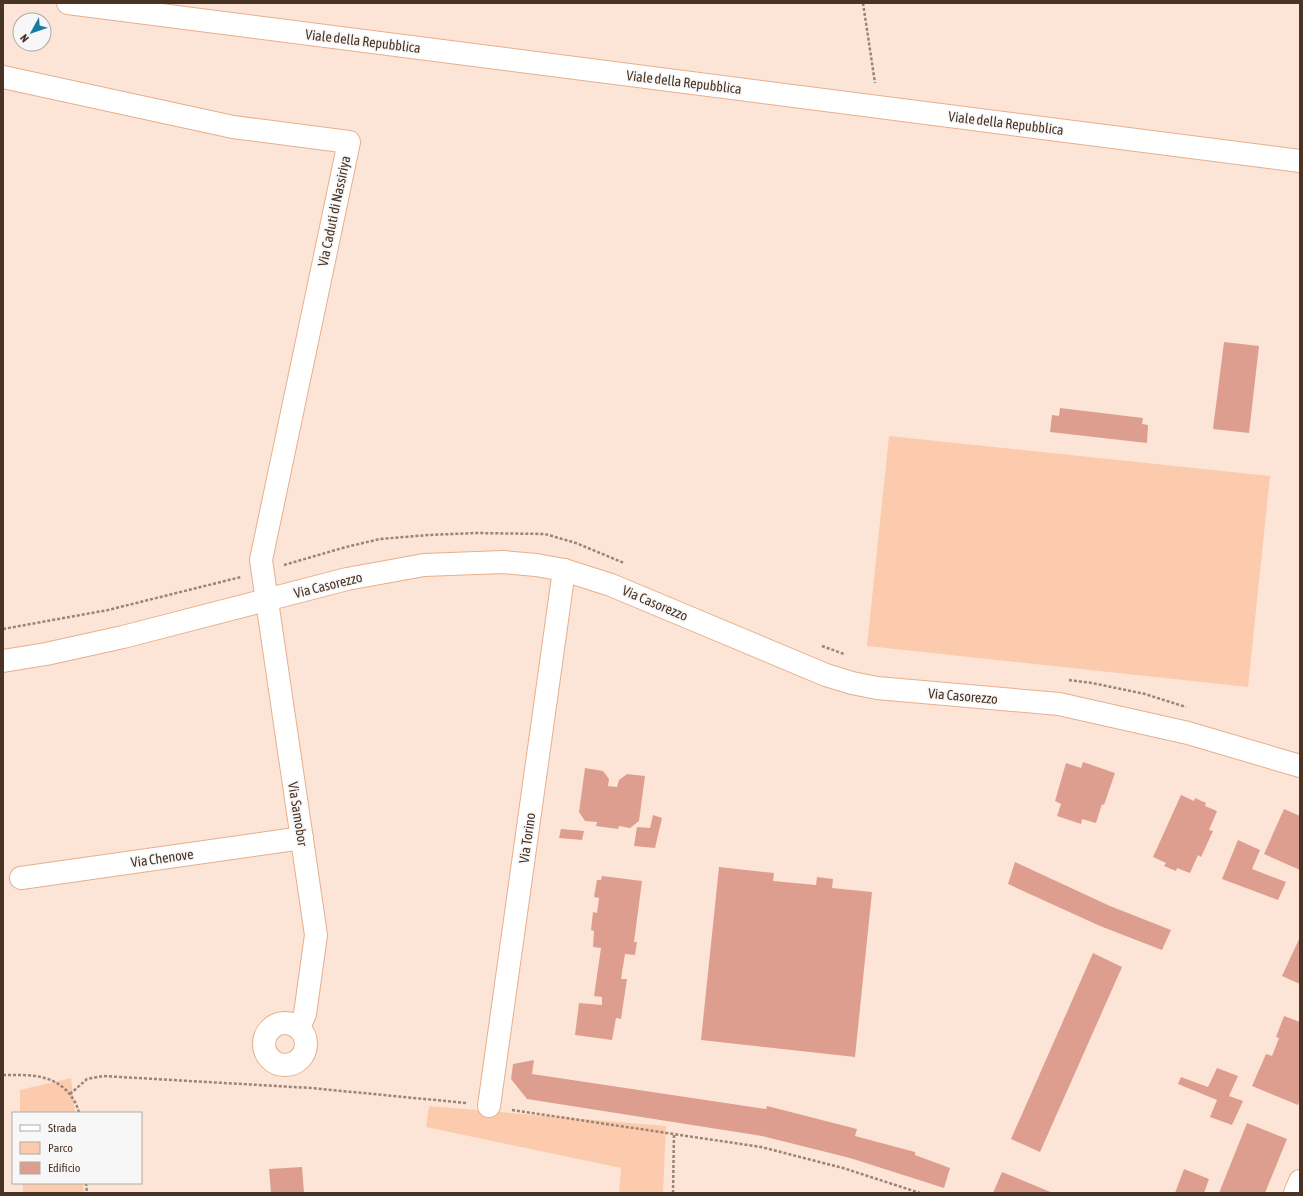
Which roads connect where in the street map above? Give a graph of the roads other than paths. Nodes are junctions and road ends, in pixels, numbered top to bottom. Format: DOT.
graph roads {
  1 [pos="68,3"];
  2 [pos="3,77"];
  3 [pos="1300,161"];
  4 [pos="564,570"];
  5 [pos="266,600"];
  6 [pos="3,661"];
  7 [pos="1300,766"];
  8 [pos="302,838"];
  9 [pos="21,878"];
  10 [pos="299,1027"];
  11 [pos="489,1106"];
  12 [pos="1300,1181"];
  13 [pos="1295,1193"];
  1 -- 3 [label="street, Viale della Repubblica"];
  2 -- 5 [label="street, Via Caduti di Nassiriya"];
  4 -- 5 [label="street, Via Casorezzo"];
  4 -- 7 [label="street, Via Casorezzo"];
  4 -- 11 [label="street, Via Torino"];
  5 -- 6 [label="street, Via Casorezzo"];
  5 -- 8 [label="street, Via Samobor"];
  8 -- 9 [label="street, Via Chenove"];
  8 -- 10 [label="street, Via Samobor"];
  12 -- 13 [label="street"];
}
